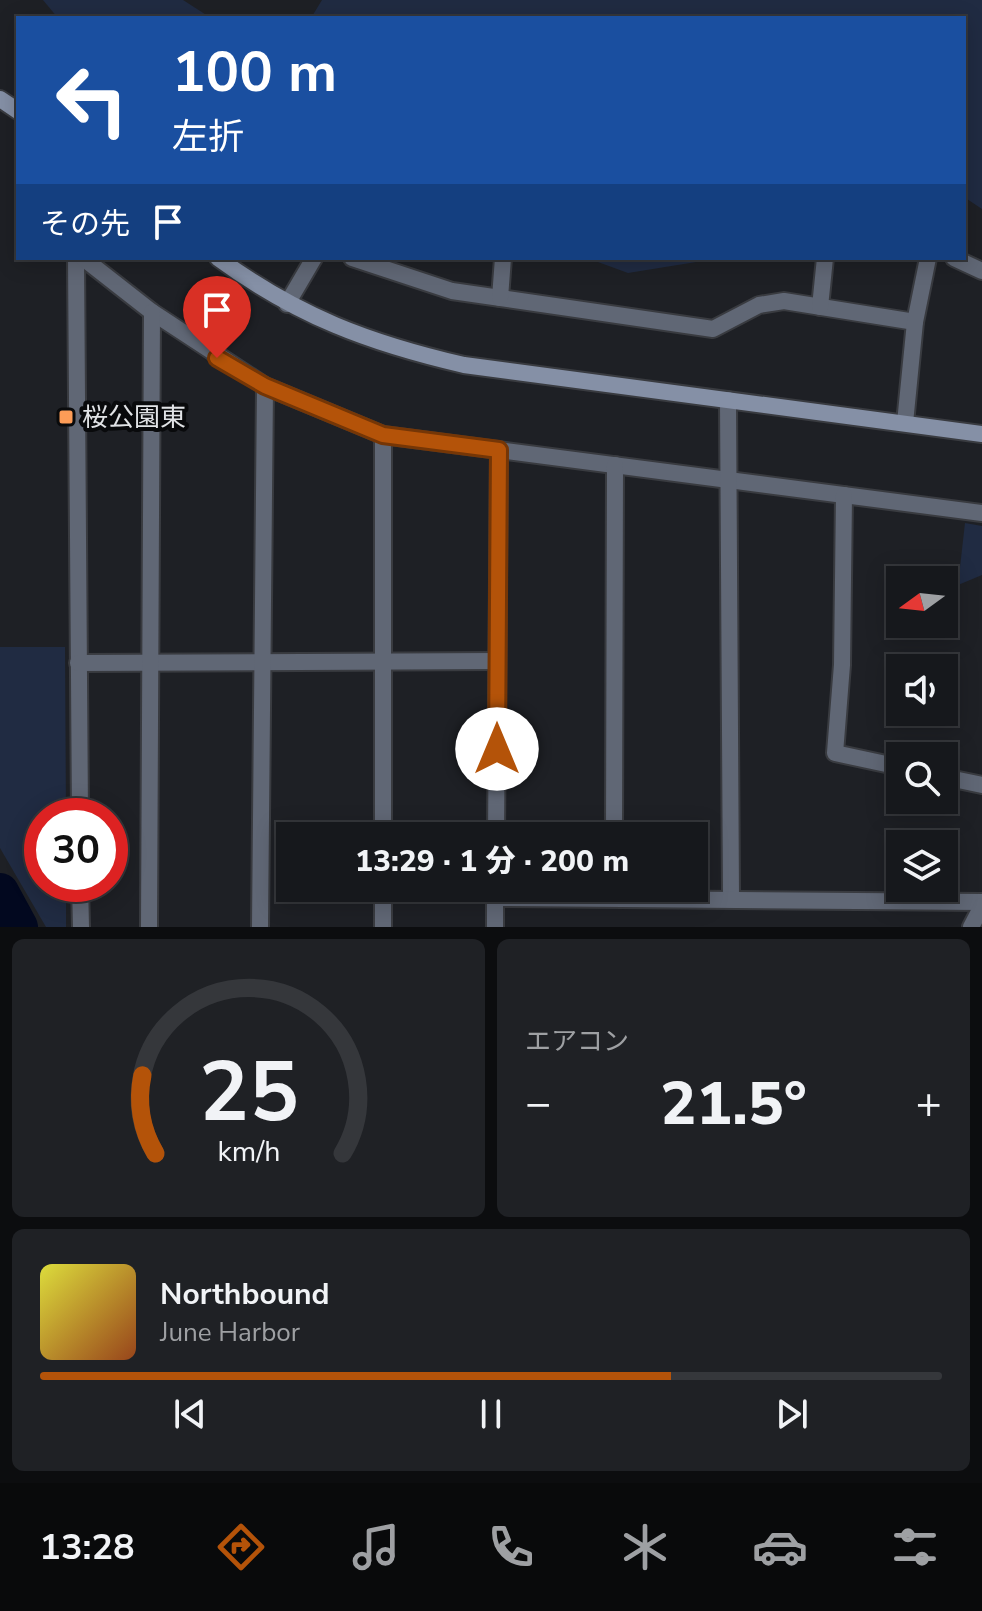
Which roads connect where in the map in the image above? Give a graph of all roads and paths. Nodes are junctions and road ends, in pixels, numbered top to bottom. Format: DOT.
graph roads {
  1 [pos="76,260"];
  2 [pos="86,260"];
  3 [pos="221,260"];
  4 [pos="313,260"];
  5 [pos="358,260"];
  6 [pos="503,260"];
  7 [pos="825,260"];
  8 [pos="928,260"];
  9 [pos="958,260"];
  10 [pos="982,271"];
  11 [pos="500,298"];
  12 [pos="287,304"];
  13 [pos="820,307"];
  14 [pos="152,312"];
  15 [pos="915,322"];
  16 [pos="265,386"];
  17 [pos="728,400"];
  18 [pos="905,423"];
  19 [pos="982,434"];
  20 [pos="383,435"];
  21 [pos="499,450"];
  22 [pos="615,465"];
  23 [pos="729,480"];
  24 [pos="844,495"];
  25 [pos="982,513"];
  26 [pos="497,661"];
  27 [pos="150,662"];
  28 [pos="262,662"];
  29 [pos="383,662"];
  30 [pos="78,663"];
  31 [pos="886,764"];
  32 [pos="958,780"];
  33 [pos="982,785"];
  34 [pos="80,798"];
  35 [pos="383,822"];
  36 [pos="496,822"];
  37 [pos="614,822"];
  38 [pos="708,896"];
  39 [pos="731,897"];
  40 [pos="80,902"];
  41 [pos="383,902"];
  42 [pos="495,902"];
  43 [pos="982,904"];
  44 [pos="81,927"];
  45 [pos="149,927"];
  46 [pos="260,927"];
  47 [pos="383,927"];
  48 [pos="495,927"];
  49 [pos="971,927"];
  1 -- 30 [label="street"];
  2 -- 14 [label="street"];
  3 -- 12 [label="street"];
  4 -- 12 [label="street"];
  5 -- 11 [label="street"];
  6 -- 11 [label="street"];
  7 -- 13 [label="street"];
  8 -- 15 [label="street"];
  9 -- 10 [label="street"];
  11 -- 13 [label="street"];
  12 -- 17 [label="street"];
  13 -- 15 [label="street"];
  14 -- 16 [label="street"];
  14 -- 27 [label="street"];
  15 -- 18 [label="street"];
  16 -- 20 [label="street"];
  16 -- 28 [label="street"];
  17 -- 18 [label="street"];
  17 -- 23 [label="street"];
  18 -- 19 [label="street"];
  20 -- 21 [label="street"];
  20 -- 29 [label="street"];
  21 -- 22 [label="street"];
  21 -- 26 [label="street"];
  22 -- 23 [label="street"];
  22 -- 37 [label="street"];
  23 -- 24 [label="street"];
  23 -- 39 [label="street"];
  24 -- 25 [label="street"];
  24 -- 31 [label="street"];
  26 -- 29 [label="street"];
  26 -- 36 [label="street"];
  27 -- 28 [label="street"];
  27 -- 30 [label="street"];
  27 -- 45 [label="street"];
  28 -- 29 [label="street"];
  28 -- 46 [label="street"];
  29 -- 35 [label="street"];
  30 -- 34 [label="street"];
  32 -- 33 [label="street"];
  38 -- 39 [label="street"];
  39 -- 43 [label="street"];
  40 -- 44 [label="street"];
  41 -- 47 [label="street"];
  42 -- 48 [label="street"];
  43 -- 49 [label="street"];
}
